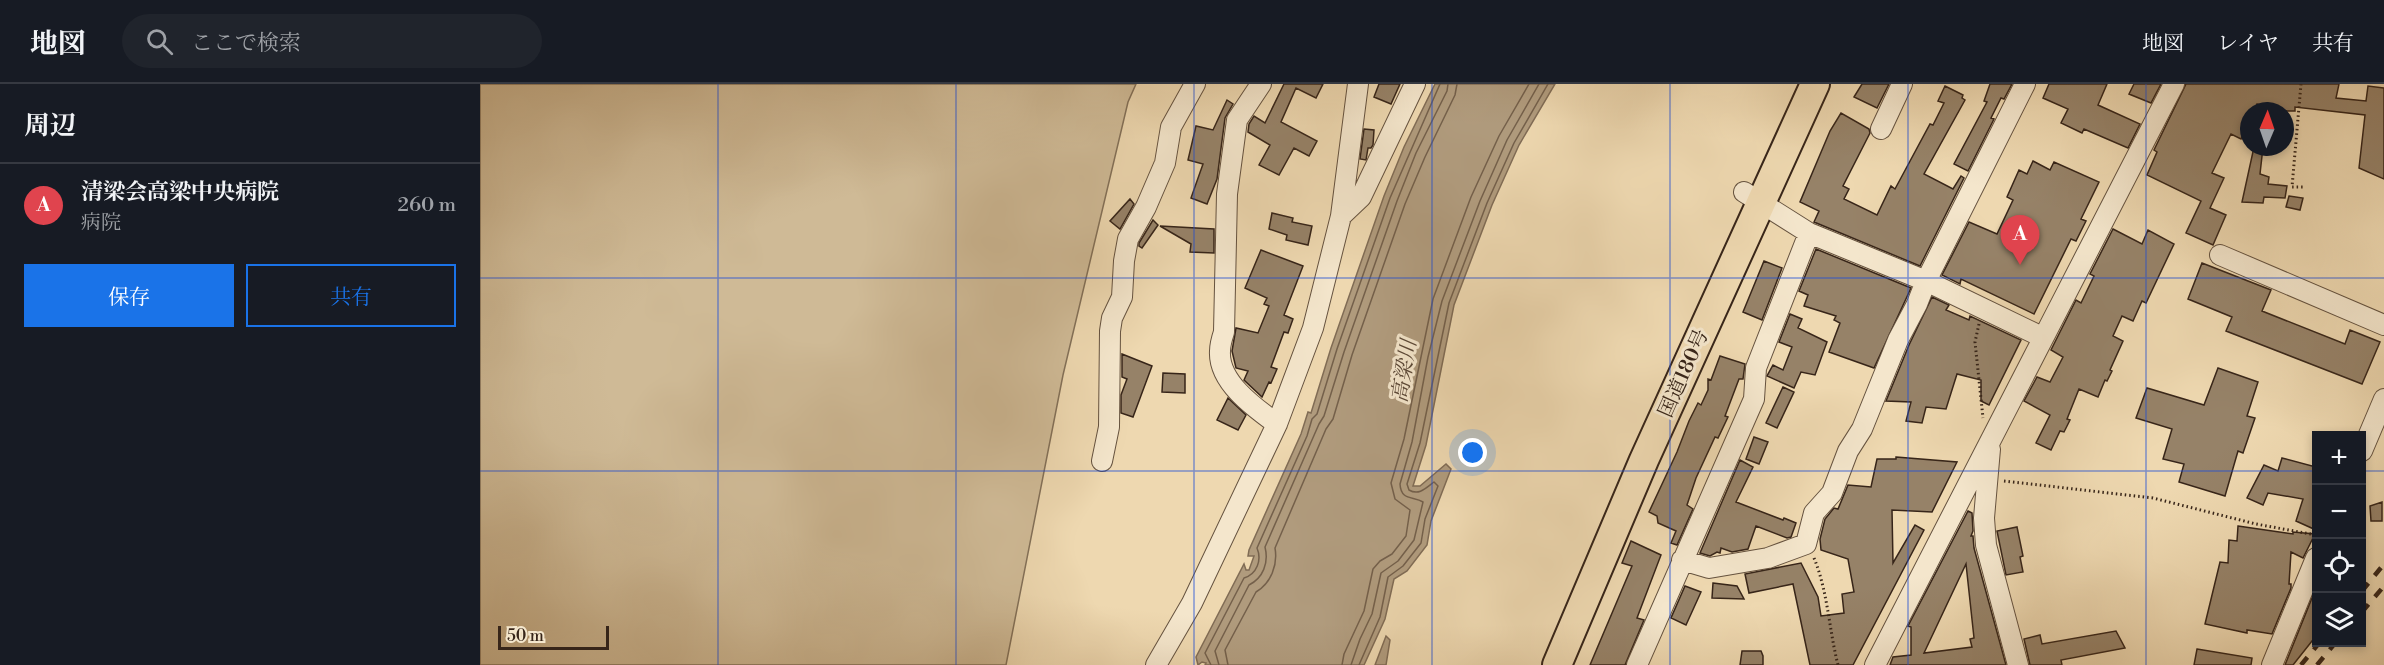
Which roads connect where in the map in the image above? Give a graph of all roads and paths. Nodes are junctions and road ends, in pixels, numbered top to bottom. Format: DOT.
graph roads {
  1 [pos="1195,84"];
  2 [pos="1261,84"];
  3 [pos="1358,84"];
  4 [pos="1415,84"];
  5 [pos="1794,84"];
  6 [pos="1815,84"];
  7 [pos="1902,84"];
  8 [pos="2025,84"];
  9 [pos="2174,84"];
  10 [pos="2301,84"];
  11 [pos="1881,129"];
  12 [pos="2302,187"];
  13 [pos="1752,197"];
  14 [pos="1341,216"];
  15 [pos="1809,233"];
  16 [pos="2220,255"];
  17 [pos="1926,281"];
  18 [pos="1982,307"];
  19 [pos="2384,325"];
  20 [pos="2042,337"];
  21 [pos="2384,399"];
  22 [pos="1277,424"];
  23 [pos="1992,438"];
  24 [pos="2366,440"];
  25 [pos="1102,461"];
  26 [pos="1988,479"];
  27 [pos="2312,534"];
  28 [pos="1806,544"];
  29 [pos="1682,560"];
  30 [pos="2312,568"];
  31 [pos="1156,665"];
  32 [pos="1537,665"];
  33 [pos="1557,665"];
  34 [pos="1637,665"];
  35 [pos="1838,665"];
  36 [pos="1875,665"];
  37 [pos="2018,665"];
  38 [pos="2272,665"];
  1 -- 25 [label="street"];
  2 -- 22 [label="street"];
  3 -- 14 [label="street"];
  4 -- 14 [label="street"];
  5 -- 13 [label="highway, 国道180号"];
  6 -- 13 [label="highway, 国道180号"];
  7 -- 11 [label="street"];
  8 -- 17 [label="street"];
  9 -- 20 [label="street"];
  10 -- 12 [label="path"];
  13 -- 15 [label="street"];
  13 -- 32 [label="highway, 国道180号"];
  13 -- 33 [label="highway, 国道180号"];
  14 -- 22 [label="street"];
  15 -- 17 [label="street"];
  15 -- 29 [label="street"];
  16 -- 19 [label="street"];
  17 -- 18 [label="street"];
  17 -- 28 [label="street"];
  18 -- 20 [label="street"];
  18 -- 23 [label="path"];
  20 -- 23 [label="street"];
  21 -- 24 [label="street"];
  22 -- 31 [label="street"];
  23 -- 26 [label="street"];
  23 -- 36 [label="street"];
  26 -- 27 [label="path"];
  26 -- 37 [label="street"];
  28 -- 29 [label="street"];
  28 -- 35 [label="path"];
  29 -- 34 [label="street"];
  30 -- 38 [label="street"];
}
